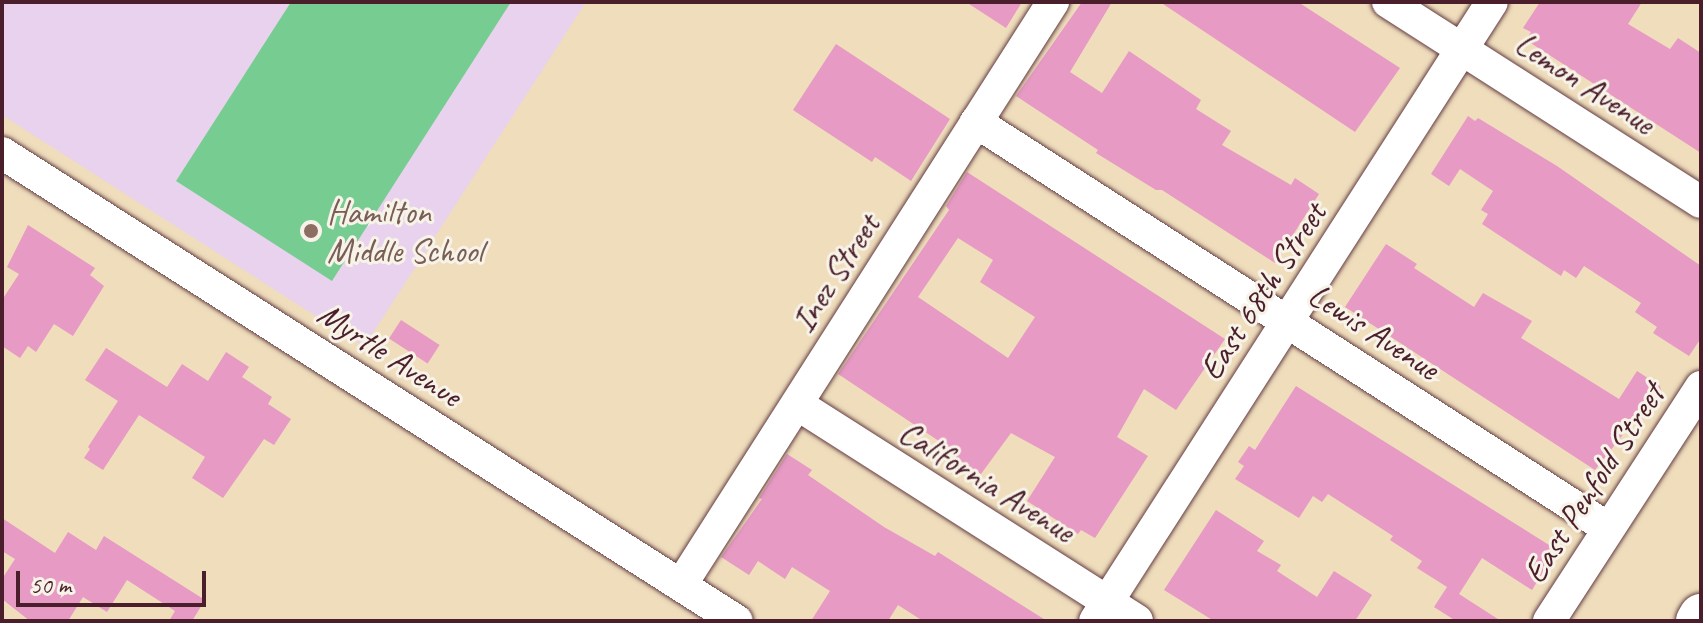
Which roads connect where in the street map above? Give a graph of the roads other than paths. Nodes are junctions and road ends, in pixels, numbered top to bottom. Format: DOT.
graph roads {
  1 [pos="1053,2"];
  2 [pos="1388,2"];
  3 [pos="1492,2"];
  4 [pos="1462,49"];
  5 [pos="976,122"];
  6 [pos="2,153"];
  7 [pos="1701,202"];
  8 [pos="1288,320"];
  9 [pos="1701,387"];
  10 [pos="797,404"];
  11 [pos="1608,528"];
  12 [pos="681,585"];
  13 [pos="1101,612"];
  14 [pos="737,621"];
  15 [pos="1137,621"];
  16 [pos="1549,621"];
  1 -- 5 [label="street, Inez Street"];
  2 -- 4 [label="street, Lemon Avenue"];
  3 -- 4 [label="street, East 68th Street"];
  4 -- 7 [label="street, Lemon Avenue"];
  4 -- 8 [label="street, East 68th Street"];
  5 -- 8 [label="street, Lewis Avenue"];
  5 -- 10 [label="street, Inez Street"];
  6 -- 12 [label="street, Myrtle Avenue"];
  8 -- 11 [label="street, Lewis Avenue"];
  8 -- 13 [label="street, East 68th Street"];
  9 -- 11 [label="street, East Penfold Street"];
  10 -- 12 [label="street, Inez Street"];
  10 -- 13 [label="street, California Avenue"];
  11 -- 16 [label="street, East Penfold Street"];
  12 -- 14 [label="street, Myrtle Avenue"];
  13 -- 15 [label="street, California Avenue"];
}
